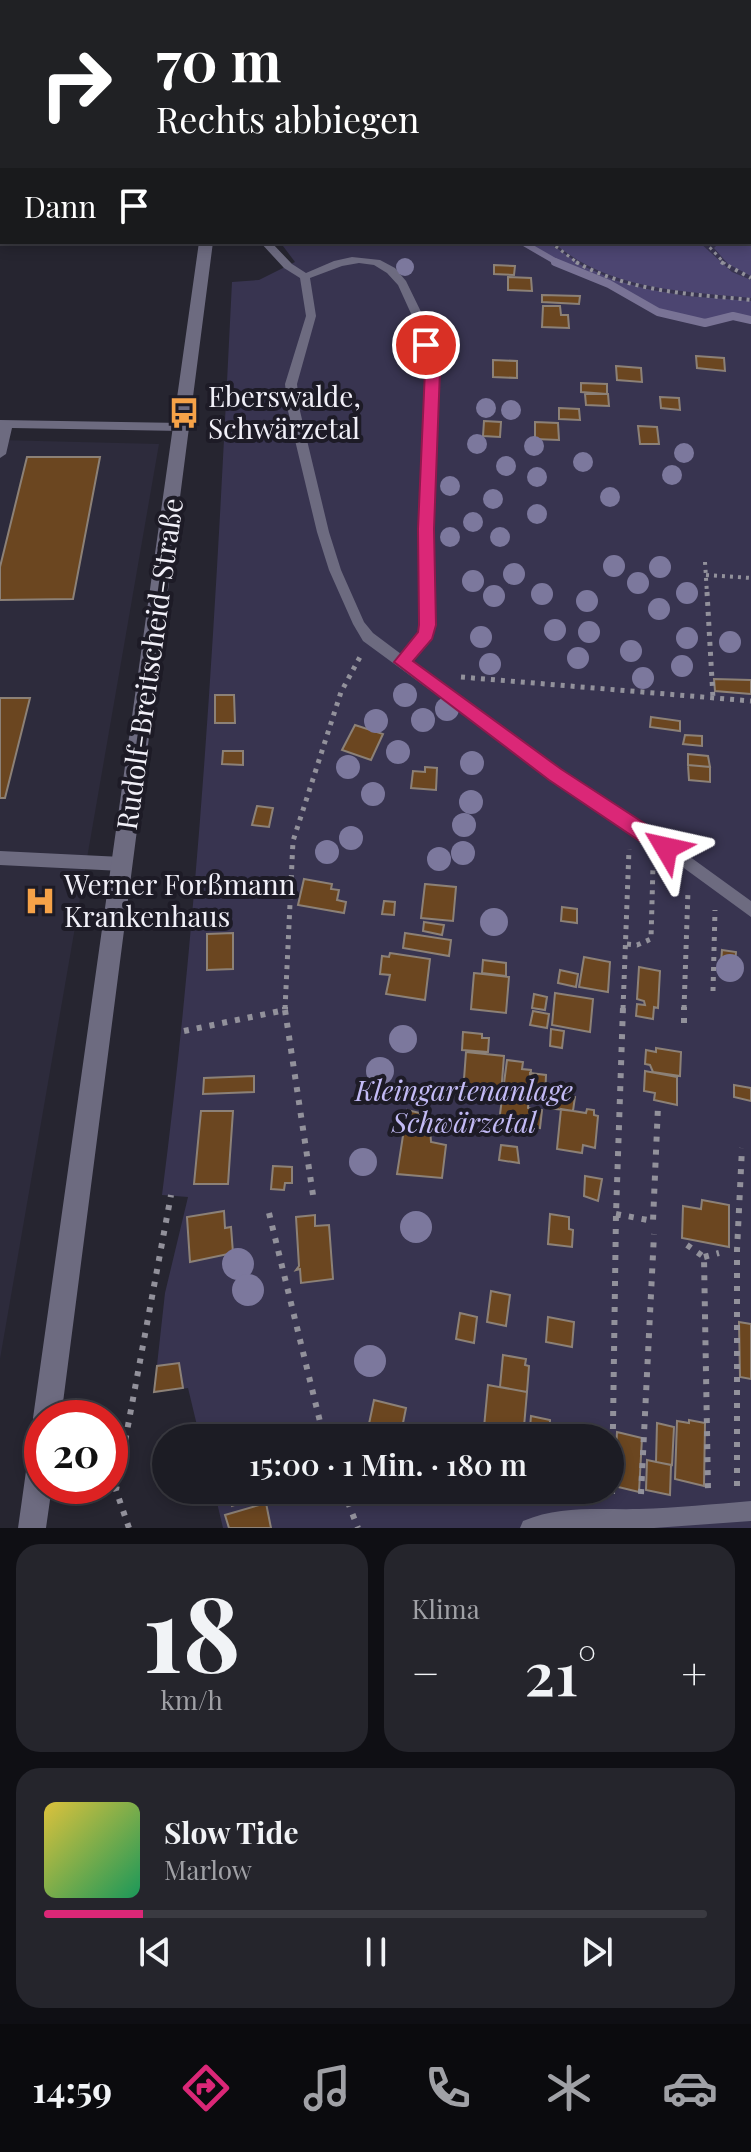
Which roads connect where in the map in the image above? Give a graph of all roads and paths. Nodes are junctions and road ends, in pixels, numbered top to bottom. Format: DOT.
graph roads {
  1 [pos="206,244"];
  2 [pos="267,244"];
  3 [pos="553,244"];
  4 [pos="707,244"];
  5 [pos="305,277"];
  6 [pos="751,278"];
  7 [pos="751,300"];
  8 [pos="4,424"];
  9 [pos="182,427"];
  10 [pos="0,454"];
  11 [pos="705,562"];
  12 [pos="706,575"];
  13 [pos="751,578"];
  14 [pos="368,637"];
  15 [pos="402,662"];
  16 [pos="425,678"];
  17 [pos="713,698"];
  18 [pos="751,701"];
  19 [pos="630,821"];
  20 [pos="0,858"];
  21 [pos="653,861"];
  22 [pos="122,864"];
  23 [pos="690,865"];
  24 [pos="717,885"];
  25 [pos="751,910"];
  26 [pos="627,944"];
  27 [pos="713,991"];
  28 [pos="285,1010"];
  29 [pos="684,1023"];
  30 [pos="184,1031"];
  31 [pos="658,1106"];
  32 [pos="742,1148"];
  33 [pos="171,1195"];
  34 [pos="313,1195"];
  35 [pos="269,1213"];
  36 [pos="616,1214"];
  37 [pos="654,1234"];
  38 [pos="687,1245"];
  39 [pos="719,1253"];
  40 [pos="704,1257"];
  41 [pos="49,1400"];
  42 [pos="321,1424"];
  43 [pos="35,1504"];
  44 [pos="349,1504"];
  45 [pos="612,1505"];
  46 [pos="744,1511"];
  47 [pos="708,1514"];
  48 [pos="641,1519"];
  49 [pos="32,1528"];
  50 [pos="129,1528"];
  51 [pos="358,1528"];
  52 [pos="530,1528"];
  1 -- 9 [label="street, Rudolf-Breitscheid-Straße"];
  2 -- 5 [label="lane"];
  3 -- 7 [label="path"];
  4 -- 6 [label="path"];
  5 -- 14 [label="lane"];
  5 -- 15 [label="lane"];
  8 -- 9 [label="lane"];
  8 -- 10 [label="lane"];
  9 -- 22 [label="street, Rudolf-Breitscheid-Straße"];
  11 -- 12 [label="path"];
  12 -- 13 [label="path"];
  12 -- 17 [label="path"];
  14 -- 15 [label="lane"];
  14 -- 28 [label="path"];
  15 -- 16 [label="lane"];
  16 -- 17 [label="path"];
  16 -- 19 [label="lane"];
  17 -- 18 [label="path"];
  19 -- 23 [label="lane"];
  19 -- 26 [label="path"];
  20 -- 22 [label="lane"];
  21 -- 26 [label="path"];
  22 -- 41 [label="street, Rudolf-Breitscheid-Straße"];
  23 -- 24 [label="lane"];
  23 -- 29 [label="path"];
  24 -- 25 [label="lane"];
  24 -- 27 [label="path"];
  26 -- 36 [label="path"];
  28 -- 30 [label="path"];
  28 -- 34 [label="path"];
  31 -- 36 [label="path"];
  32 -- 46 [label="path"];
  33 -- 50 [label="path"];
  35 -- 42 [label="path"];
  36 -- 45 [label="path"];
  37 -- 48 [label="path"];
  38 -- 40 [label="path"];
  39 -- 40 [label="path"];
  40 -- 47 [label="path"];
  43 -- 49 [label="street"];
  44 -- 51 [label="path"];
  46 -- 47 [label="lane"];
  47 -- 48 [label="lane"];
  48 -- 52 [label="lane"];
}
